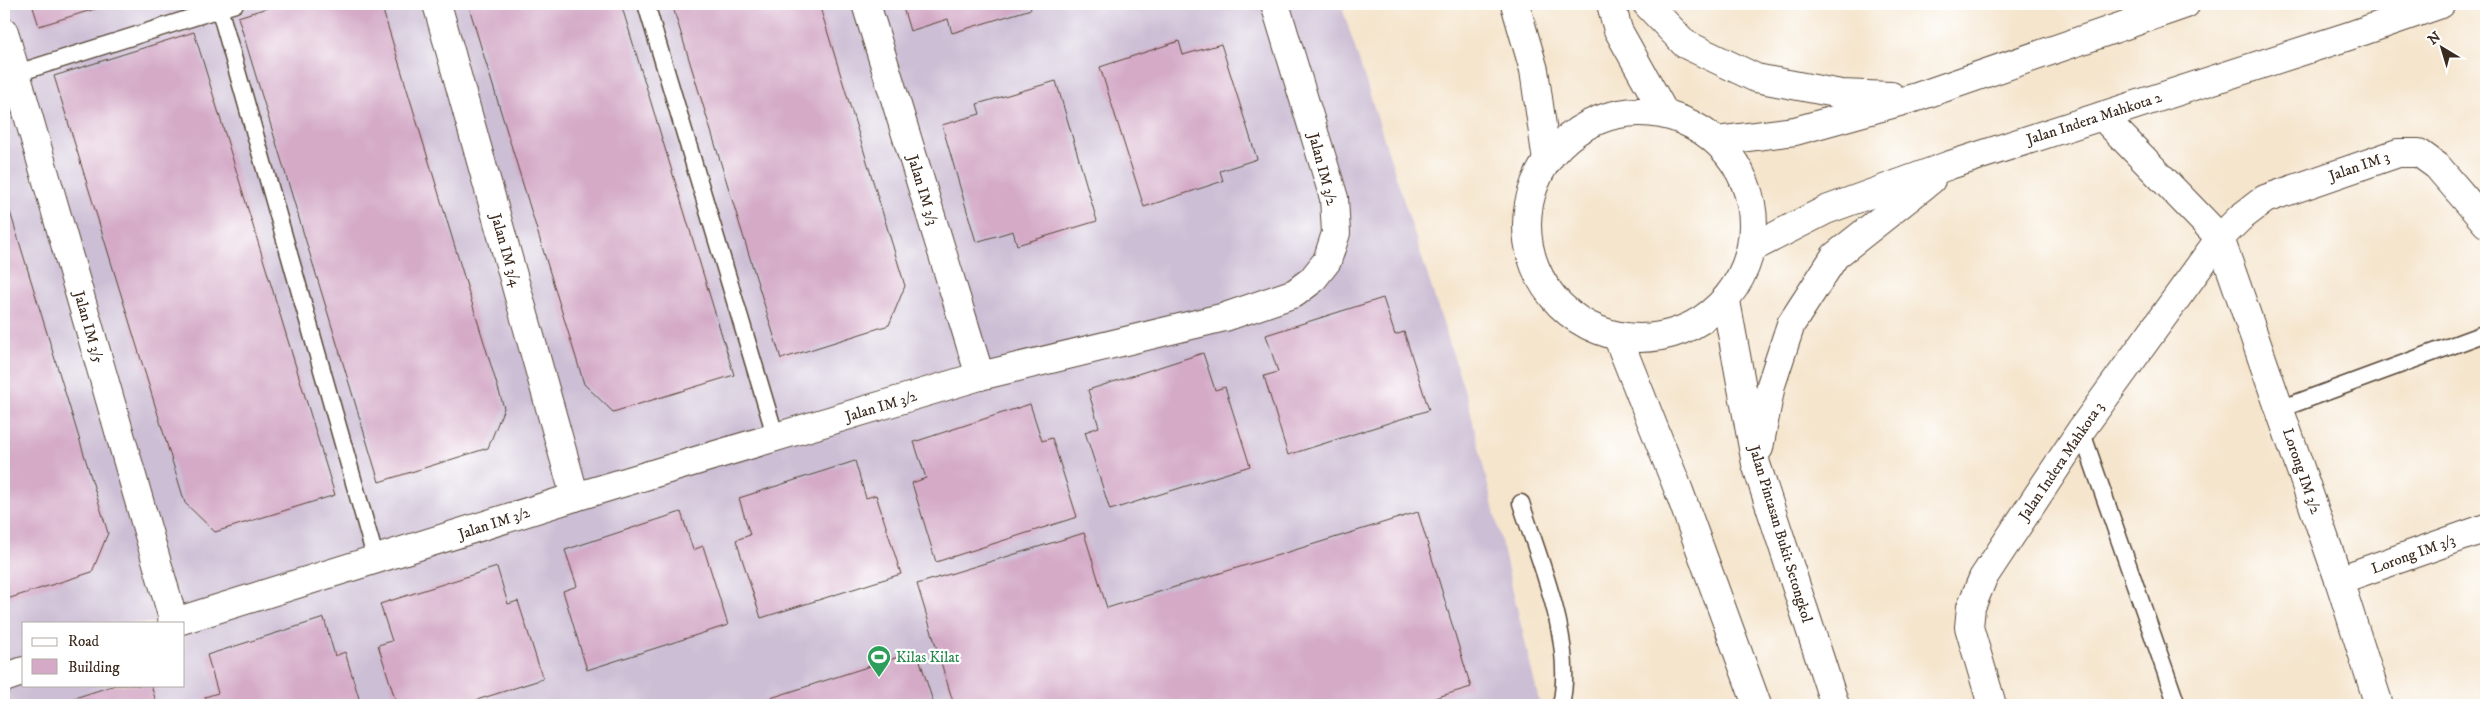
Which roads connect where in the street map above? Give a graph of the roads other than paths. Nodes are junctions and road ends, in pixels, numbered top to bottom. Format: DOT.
graph roads {
  1 [pos="436,4"];
  2 [pos="646,4"];
  3 [pos="866,4"];
  4 [pos="1275,4"];
  5 [pos="1514,4"];
  6 [pos="1611,4"];
  7 [pos="1647,4"];
  8 [pos="2186,4"];
  9 [pos="2441,4"];
  10 [pos="224,5"];
  11 [pos="4,32"];
  12 [pos="10,75"];
  13 [pos="1917,97"];
  14 [pos="1665,114"];
  15 [pos="2102,116"];
  16 [pos="1717,141"];
  17 [pos="1547,161"];
  18 [pos="1950,165"];
  19 [pos="2486,223"];
  20 [pos="2220,238"];
  21 [pos="1752,248"];
  22 [pos="1726,301"];
  23 [pos="2486,333"];
  24 [pos="1618,338"];
  25 [pos="980,376"];
  26 [pos="2280,409"];
  27 [pos="2081,430"];
  28 [pos="776,438"];
  29 [pos="1756,464"];
  30 [pos="576,497"];
  31 [pos="1522,503"];
  32 [pos="2486,528"];
  33 [pos="376,560"];
  34 [pos="2339,580"];
  35 [pos="173,622"];
  36 [pos="22,672"];
  37 [pos="4,678"];
  38 [pos="1561,705"];
  39 [pos="1757,705"];
  40 [pos="1835,705"];
  41 [pos="1992,705"];
  42 [pos="2177,705"];
  43 [pos="2379,705"];
  1 -- 30 [label="street, Jalan IM 3/4"];
  2 -- 28 [label="lane"];
  3 -- 25 [label="street, Jalan IM 3/3"];
  4 -- 25 [label="street, Jalan IM 3/2"];
  5 -- 17 [label="street"];
  6 -- 14 [label="street"];
  7 -- 13 [label="street"];
  8 -- 13 [label="street"];
  9 -- 15 [label="street, Jalan Indera Mahkota 2"];
  10 -- 12 [label="lane"];
  10 -- 33 [label="lane"];
  11 -- 12 [label="street, Jalan IM 3/5"];
  12 -- 35 [label="street, Jalan IM 3/5"];
  13 -- 16 [label="street"];
  14 -- 16 [label="street"];
  14 -- 17 [label="street"];
  15 -- 18 [label="street, Jalan Indera Mahkota 2"];
  15 -- 20 [label="street"];
  16 -- 21 [label="street"];
  17 -- 24 [label="street"];
  18 -- 21 [label="street, Jalan Indera Mahkota 2"];
  18 -- 29 [label="street"];
  19 -- 20 [label="street, Jalan IM 3"];
  20 -- 26 [label="street, Lorong IM 3/2"];
  20 -- 27 [label="street, Jalan Indera Mahkota 3"];
  21 -- 22 [label="street"];
  22 -- 24 [label="street"];
  22 -- 29 [label="street, Jalan Pintasan Bukit Setongkol"];
  23 -- 26 [label="lane"];
  24 -- 39 [label="street"];
  25 -- 28 [label="street, Jalan IM 3/2"];
  26 -- 34 [label="street, Lorong IM 3/2"];
  27 -- 41 [label="street, Jalan Indera Mahkota 3"];
  27 -- 42 [label="lane"];
  28 -- 30 [label="street, Jalan IM 3/2"];
  29 -- 40 [label="street, Jalan Pintasan Bukit Setongkol"];
  30 -- 33 [label="street, Jalan IM 3/2"];
  31 -- 38 [label="lane"];
  32 -- 34 [label="street, Lorong IM 3/3"];
  33 -- 35 [label="street, Jalan IM 3/2"];
  34 -- 43 [label="street, Lorong IM 3/2"];
  36 -- 37 [label="street"];
}
